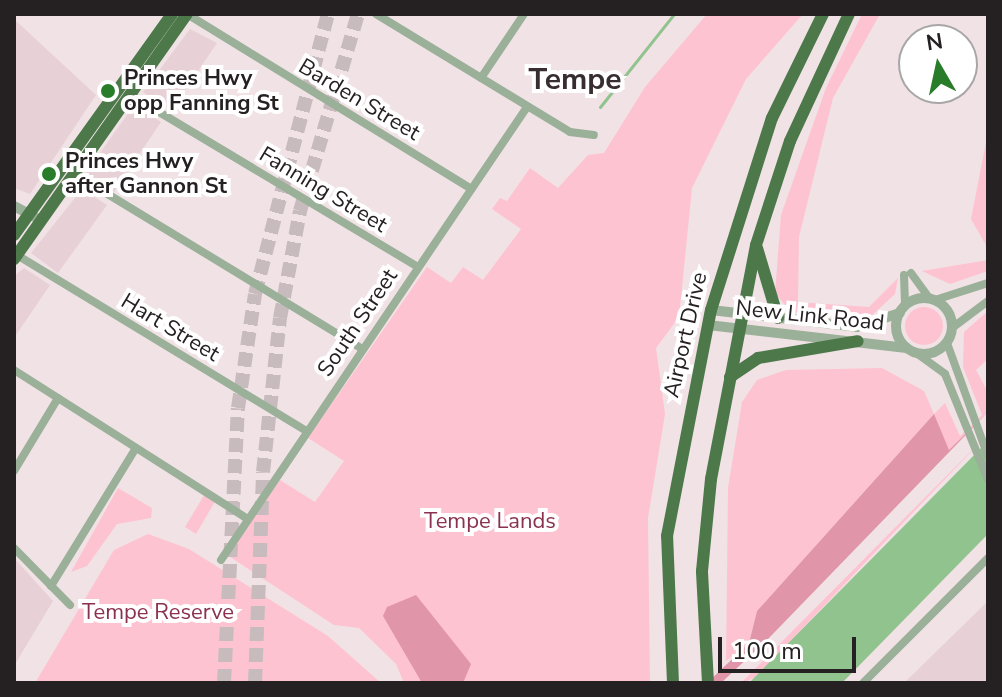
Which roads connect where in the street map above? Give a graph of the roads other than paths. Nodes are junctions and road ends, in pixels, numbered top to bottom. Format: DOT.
graph roads {
  1 [pos="172,14"];
  2 [pos="187,14"];
  3 [pos="376,14"];
  4 [pos="524,14"];
  5 [pos="823,14"];
  6 [pos="849,14"];
  7 [pos="481,78"];
  8 [pos="128,93"];
  9 [pos="527,107"];
  10 [pos="594,135"];
  11 [pos="73,173"];
  12 [pos="472,189"];
  13 [pos="14,206"];
  14 [pos="35,216"];
  15 [pos="14,235"];
  16 [pos="756,245"];
  17 [pos="15,257"];
  18 [pos="418,267"];
  19 [pos="988,283"];
  20 [pos="932,299"];
  21 [pos="988,301"];
  22 [pos="902,309"];
  23 [pos="711,310"];
  24 [pos="742,314"];
  25 [pos="778,318"];
  26 [pos="708,325"];
  27 [pos="952,328"];
  28 [pos="740,329"];
  29 [pos="858,341"];
  30 [pos="947,343"];
  31 [pos="362,349"];
  32 [pos="911,350"];
  33 [pos="14,370"];
  34 [pos="730,377"];
  35 [pos="58,398"];
  36 [pos="971,421"];
  37 [pos="306,431"];
  38 [pos="136,448"];
  39 [pos="988,456"];
  40 [pos="14,471"];
  41 [pos="988,480"];
  42 [pos="246,518"];
  43 [pos="14,548"];
  44 [pos="988,555"];
  45 [pos="221,560"];
  46 [pos="51,586"];
  47 [pos="70,605"];
  48 [pos="673,683"];
  49 [pos="708,683"];
  50 [pos="863,683"];
  1 -- 14 [label="highway"];
  2 -- 8 [label="highway"];
  2 -- 12 [label="street, Barden Street"];
  3 -- 7 [label="street"];
  4 -- 7 [label="street"];
  5 -- 23 [label="highway, Airport Drive"];
  6 -- 16 [label="highway"];
  7 -- 9 [label="street"];
  8 -- 11 [label="highway"];
  8 -- 18 [label="street, Fanning Street"];
  9 -- 10 [label="street"];
  9 -- 12 [label="street, South Street"];
  11 -- 14 [label="highway"];
  11 -- 31 [label="street"];
  12 -- 18 [label="street, South Street"];
  13 -- 14 [label="street"];
  14 -- 15 [label="highway"];
  14 -- 17 [label="highway"];
  16 -- 24 [label="highway"];
  16 -- 25 [label="highway"];
  17 -- 37 [label="street, Hart Street"];
  18 -- 31 [label="street, South Street"];
  19 -- 20 [label="street"];
  20 -- 22 [label="street, New Link Road"];
  20 -- 22 [label="street"];
  20 -- 27 [label="street"];
  21 -- 27 [label="street"];
  22 -- 25 [label="street, New Link Road"];
  22 -- 32 [label="street, New Link Road"];
  23 -- 24 [label="street, New Link Road"];
  23 -- 26 [label="highway, Airport Drive"];
  24 -- 25 [label="street, New Link Road"];
  24 -- 28 [label="highway"];
  26 -- 28 [label="street, New Link Road"];
  26 -- 48 [label="highway, Airport Drive"];
  27 -- 30 [label="street"];
  28 -- 29 [label="street, New Link Road"];
  28 -- 34 [label="highway"];
  29 -- 32 [label="street, New Link Road"];
  29 -- 34 [label="highway"];
  30 -- 32 [label="street, New Link Road"];
  30 -- 36 [label="street"];
  31 -- 37 [label="street, South Street"];
  32 -- 36 [label="street"];
  33 -- 35 [label="street"];
  34 -- 49 [label="highway"];
  35 -- 38 [label="street"];
  35 -- 40 [label="street"];
  36 -- 39 [label="street"];
  36 -- 41 [label="street"];
  37 -- 42 [label="street, South Street"];
  38 -- 42 [label="street"];
  38 -- 46 [label="street"];
  42 -- 45 [label="street, South Street"];
  43 -- 46 [label="street"];
  44 -- 50 [label="street"];
  46 -- 47 [label="street"];
}
